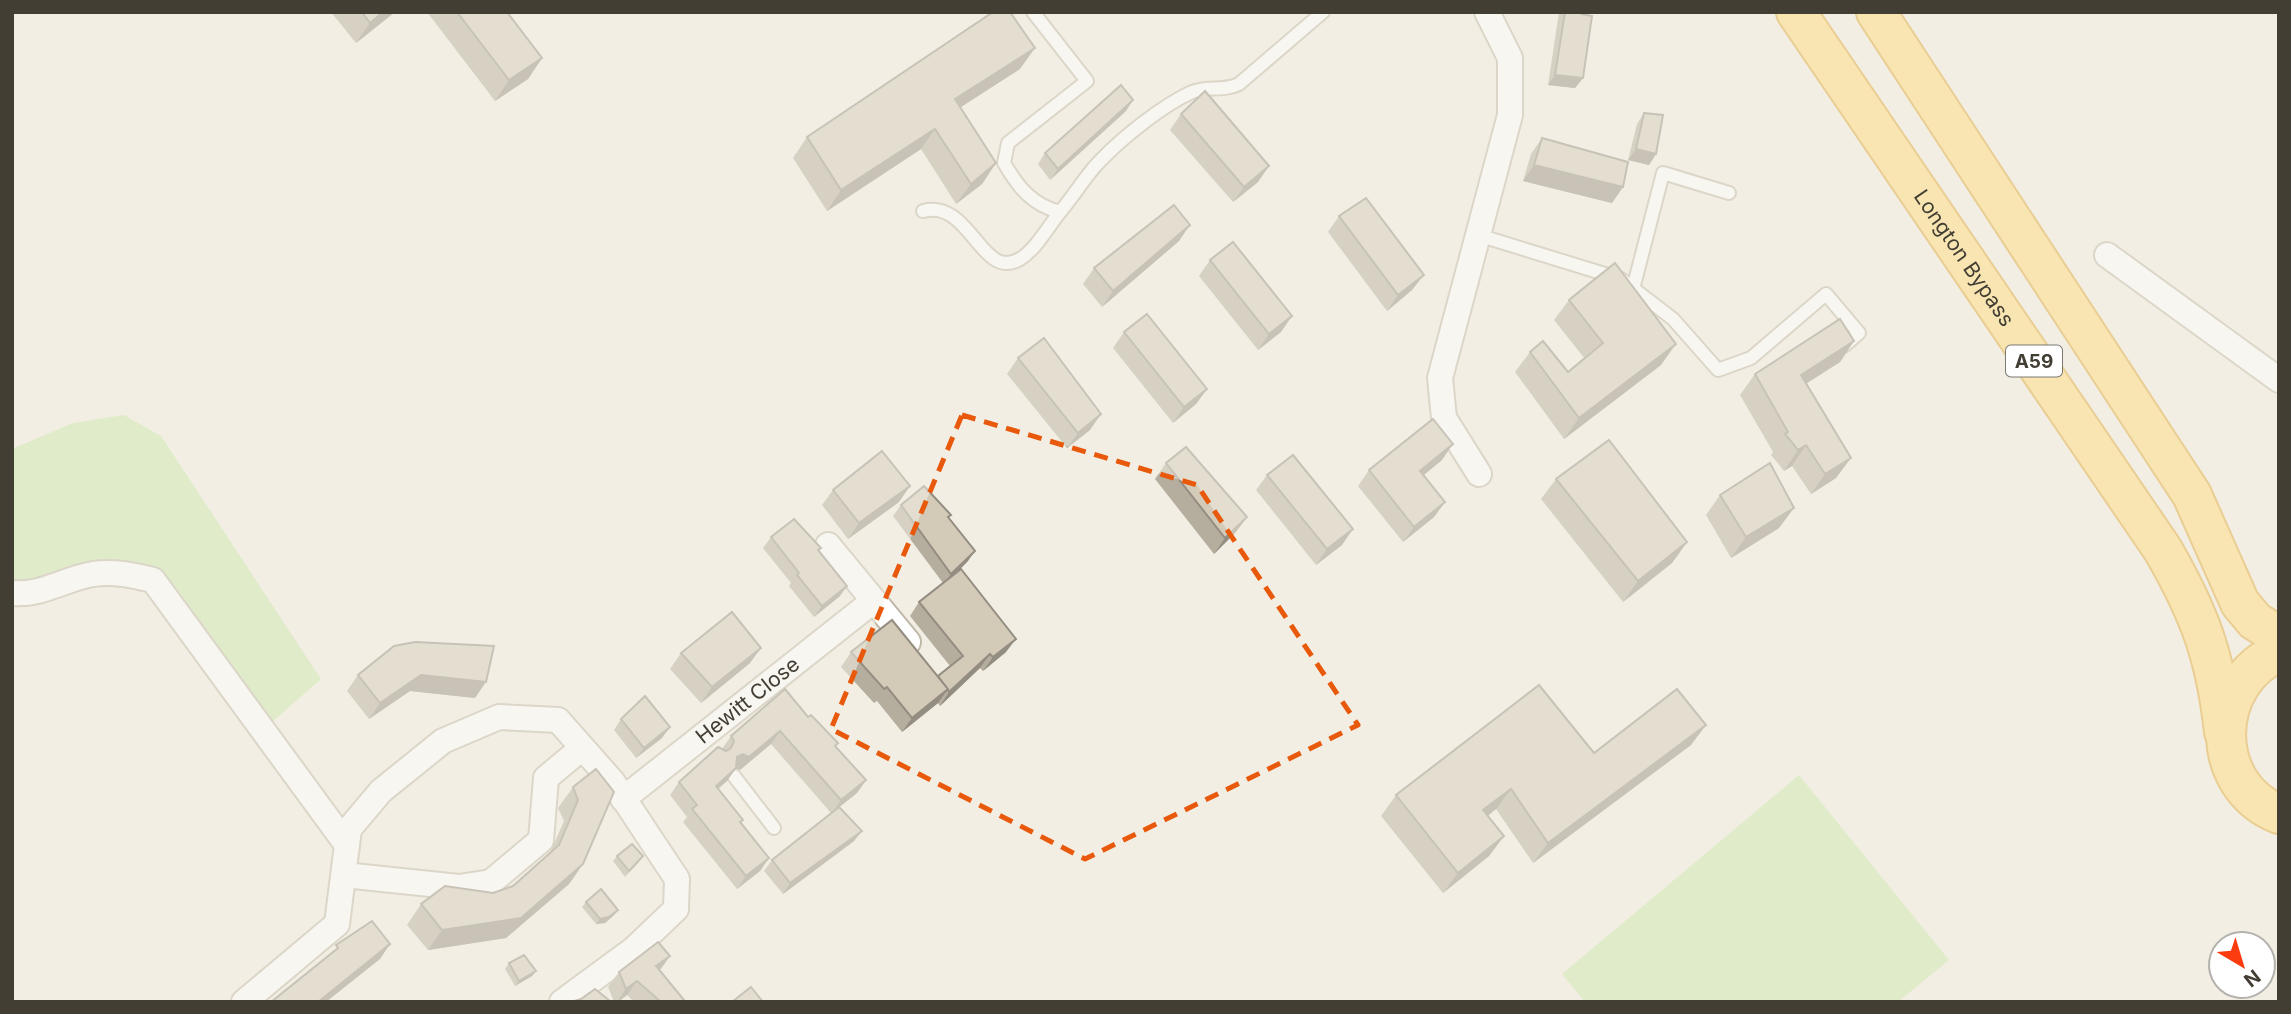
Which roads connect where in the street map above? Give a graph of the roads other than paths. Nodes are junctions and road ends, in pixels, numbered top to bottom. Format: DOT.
graph roads {
  1 [pos="1033,12"];
  2 [pos="1323,12"];
  3 [pos="1487,12"];
  4 [pos="1796,12"];
  5 [pos="1876,12"];
  6 [pos="1729,193"];
  7 [pos="922,211"];
  8 [pos="1060,212"];
  9 [pos="1478,235"];
  10 [pos="2107,256"];
  11 [pos="1633,289"];
  12 [pos="1844,345"];
  13 [pos="2279,380"];
  14 [pos="1479,474"];
  15 [pos="828,545"];
  16 [pos="12,593"];
  17 [pos="872,602"];
  18 [pos="2279,636"];
  19 [pos="908,642"];
  20 [pos="2279,652"];
  21 [pos="2224,732"];
  22 [pos="582,748"];
  23 [pos="734,776"];
  24 [pos="623,799"];
  25 [pos="2276,815"];
  26 [pos="774,828"];
  27 [pos="347,845"];
  28 [pos="344,875"];
  29 [pos="594,993"];
  30 [pos="244,1002"];
  31 [pos="562,1002"];
  1 -- 8 [label="lane"];
  2 -- 8 [label="lane"];
  3 -- 9 [label="street"];
  4 -- 21 [label="highway, Longton Bypass / A59"];
  5 -- 18 [label="highway, A59"];
  6 -- 11 [label="lane"];
  7 -- 8 [label="lane"];
  9 -- 11 [label="lane"];
  9 -- 14 [label="street"];
  10 -- 13 [label="street"];
  11 -- 12 [label="lane"];
  15 -- 17 [label="street"];
  16 -- 27 [label="street"];
  17 -- 19 [label="street"];
  17 -- 24 [label="street, Hewitt Close"];
  20 -- 21 [label="highway"];
  21 -- 25 [label="highway, Longton Bypass"];
  22 -- 24 [label="street"];
  22 -- 27 [label="street"];
  22 -- 28 [label="street"];
  23 -- 26 [label="lane"];
  24 -- 29 [label="street"];
  27 -- 28 [label="street"];
  28 -- 30 [label="street"];
  29 -- 31 [label="street"];
}
